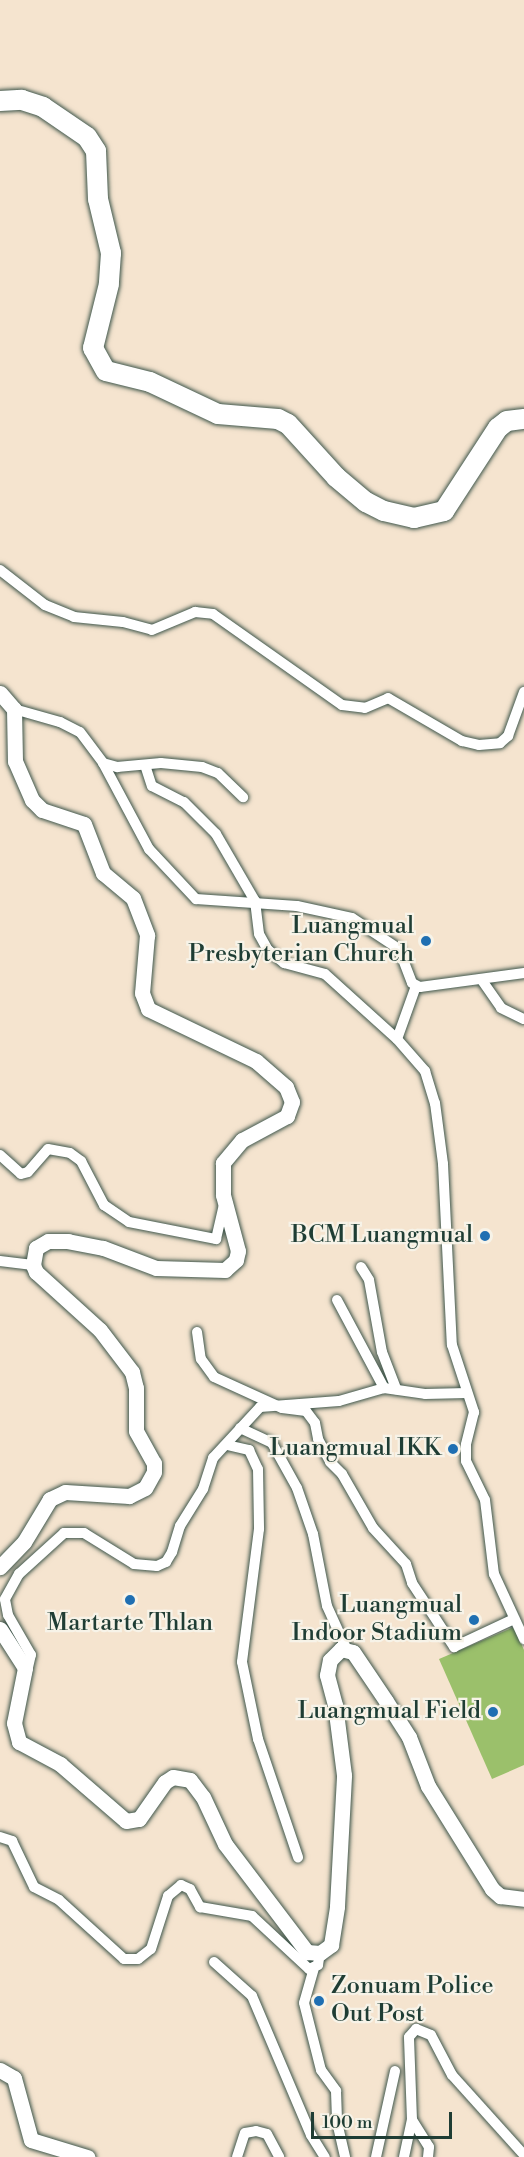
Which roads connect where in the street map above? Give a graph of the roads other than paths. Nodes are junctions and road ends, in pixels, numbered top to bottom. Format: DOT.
graph roads {
  1 [pos="0,101"];
  2 [pos="524,419"];
  3 [pos="0,570"];
  4 [pos="524,692"];
  5 [pos="0,693"];
  6 [pos="14,709"];
  7 [pos="103,763"];
  8 [pos="145,765"];
  9 [pos="243,797"];
  10 [pos="255,901"];
  11 [pos="524,973"];
  12 [pos="481,979"];
  13 [pos="416,986"];
  14 [pos="524,1019"];
  15 [pos="397,1039"];
  16 [pos="0,1155"];
  17 [pos="223,1196"];
  18 [pos="0,1261"];
  19 [pos="33,1265"];
  20 [pos="361,1267"];
  21 [pos="337,1300"];
  22 [pos="197,1332"];
  23 [pos="384,1388"];
  24 [pos="396,1389"];
  25 [pos="467,1393"];
  26 [pos="271,1403"];
  27 [pos="240,1428"];
  28 [pos="226,1445"];
  29 [pos="0,1567"];
  30 [pos="514,1618"];
  31 [pos="0,1629"];
  32 [pos="524,1639"];
  33 [pos="346,1648"];
  34 [pos="26,1677"];
  35 [pos="0,1837"];
  36 [pos="298,1857"];
  37 [pos="524,1899"];
  38 [pos="317,1960"];
  39 [pos="214,1962"];
  40 [pos="0,2070"];
  41 [pos="395,2071"];
  42 [pos="412,2120"];
  43 [pos="524,2155"];
  44 [pos="87,2157"];
  45 [pos="237,2157"];
  46 [pos="279,2157"];
  47 [pos="325,2157"];
  48 [pos="345,2157"];
  49 [pos="376,2157"];
  50 [pos="404,2157"];
  51 [pos="428,2157"];
  1 -- 2 [label="highway"];
  3 -- 4 [label="street"];
  5 -- 6 [label="street"];
  6 -- 7 [label="street"];
  6 -- 17 [label="street"];
  7 -- 8 [label="street"];
  7 -- 10 [label="street"];
  8 -- 9 [label="street"];
  8 -- 10 [label="street"];
  10 -- 13 [label="street"];
  10 -- 15 [label="street"];
  11 -- 12 [label="street"];
  12 -- 13 [label="street"];
  12 -- 14 [label="street"];
  13 -- 15 [label="street"];
  15 -- 25 [label="street"];
  16 -- 17 [label="street"];
  17 -- 19 [label="street"];
  18 -- 19 [label="street"];
  19 -- 29 [label="street"];
  20 -- 24 [label="street"];
  21 -- 23 [label="street"];
  22 -- 26 [label="street"];
  23 -- 24 [label="street"];
  23 -- 26 [label="street"];
  24 -- 25 [label="street"];
  25 -- 30 [label="street"];
  26 -- 27 [label="street"];
  26 -- 30 [label="street"];
  27 -- 28 [label="street"];
  27 -- 33 [label="street"];
  28 -- 34 [label="street"];
  28 -- 36 [label="street"];
  30 -- 32 [label="street"];
  31 -- 34 [label="street"];
  33 -- 37 [label="street"];
  33 -- 38 [label="street"];
  34 -- 38 [label="street"];
  35 -- 38 [label="street"];
  38 -- 48 [label="street"];
  39 -- 47 [label="street"];
  40 -- 44 [label="street"];
  41 -- 49 [label="street"];
  42 -- 43 [label="street"];
  42 -- 50 [label="street"];
  42 -- 51 [label="street"];
  45 -- 46 [label="street"];
}
